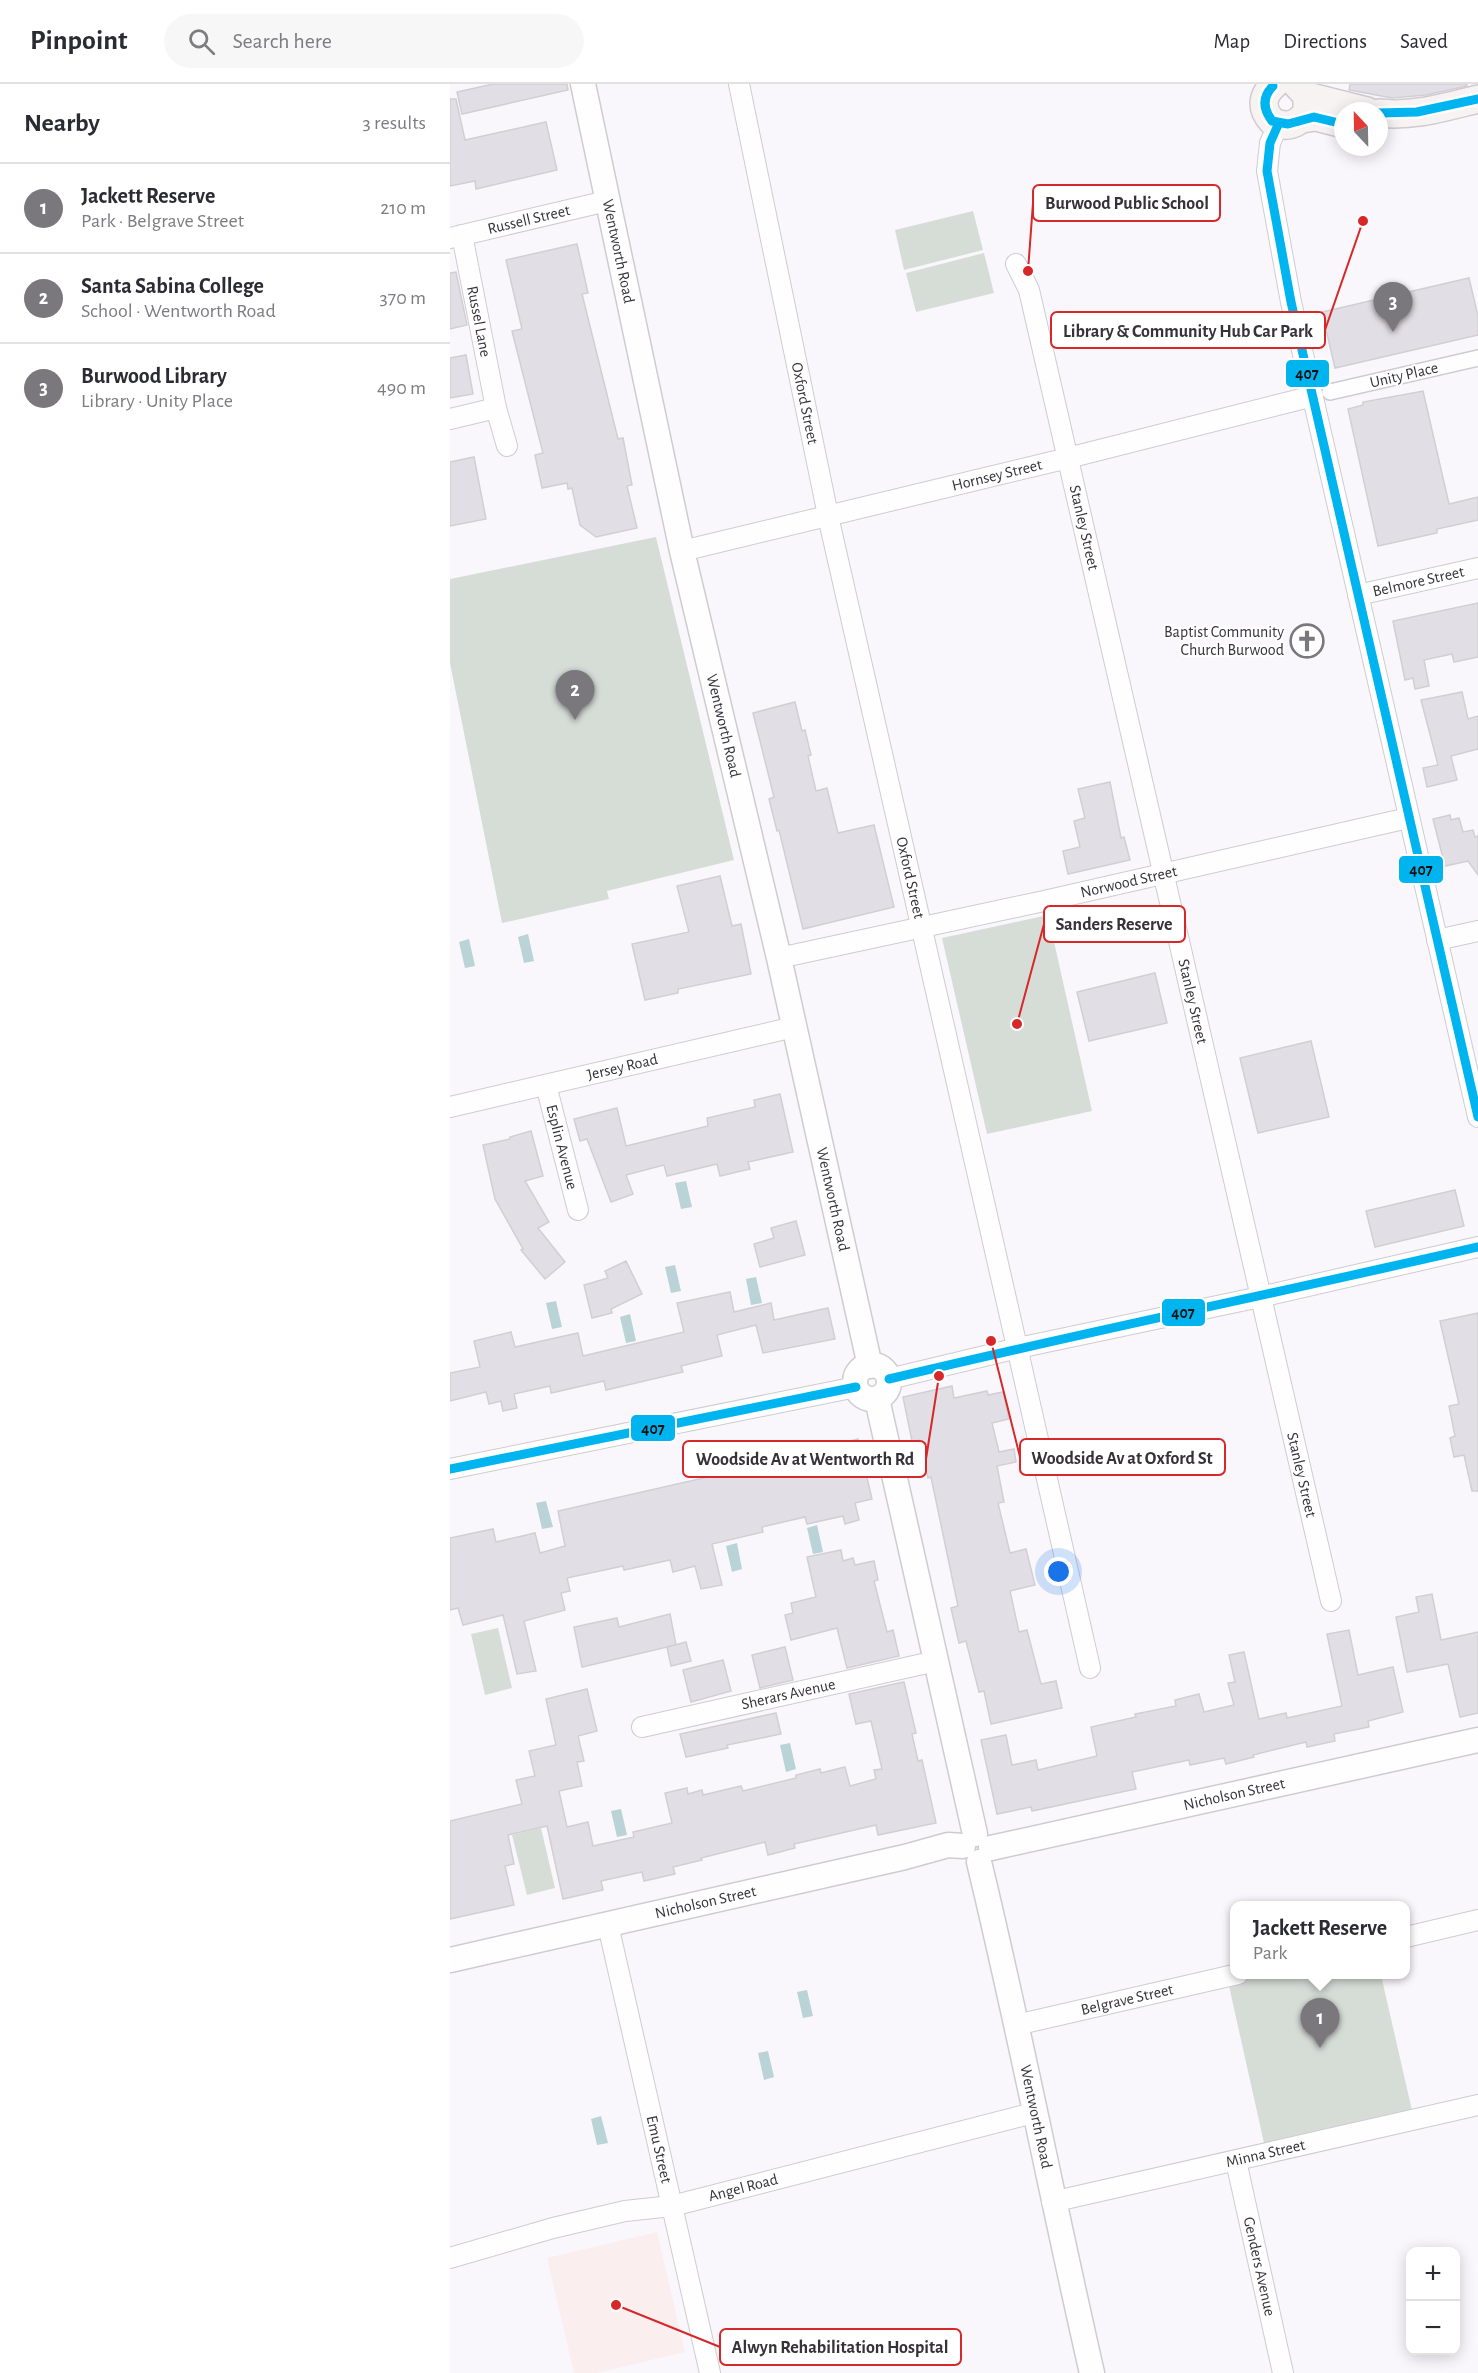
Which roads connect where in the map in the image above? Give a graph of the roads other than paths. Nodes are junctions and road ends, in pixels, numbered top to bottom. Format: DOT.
graph roads {
  1 [pos="583,84"];
  2 [pos="739,84"];
  3 [pos="1270,86"];
  4 [pos="1478,99"];
  5 [pos="1296,106"];
  6 [pos="1334,109"];
  7 [pos="1388,114"];
  8 [pos="1478,117"];
  9 [pos="1334,122"];
  10 [pos="1388,132"];
  11 [pos="608,201"];
  12 [pos="456,237"];
  13 [pos="1016,264"];
  14 [pos="1478,357"];
  15 [pos="1321,394"];
  16 [pos="496,408"];
  17 [pos="450,419"];
  18 [pos="507,446"];
  19 [pos="1068,458"];
  20 [pos="828,515"];
  21 [pos="682,551"];
  22 [pos="1478,568"];
  23 [pos="1358,596"];
  24 [pos="1408,818"];
  25 [pos="1165,873"];
  26 [pos="922,928"];
  27 [pos="1478,931"];
  28 [pos="1437,940"];
  29 [pos="779,958"];
  30 [pos="794,1026"];
  31 [pos="546,1085"];
  32 [pos="450,1107"];
  33 [pos="1478,1117"];
  34 [pos="578,1210"];
  35 [pos="1478,1247"];
  36 [pos="1260,1297"];
  37 [pos="1018,1348"];
  38 [pos="879,1381"];
  39 [pos="856,1387"];
  40 [pos="450,1469"];
  41 [pos="1331,1601"];
  42 [pos="936,1661"];
  43 [pos="1090,1668"];
  44 [pos="642,1727"];
  45 [pos="1478,1740"];
  46 [pos="977,1848"];
  47 [pos="1478,1920"];
  48 [pos="608,1925"];
  49 [pos="1410,1936"];
  50 [pos="450,1960"];
  51 [pos="1230,1976"];
  52 [pos="1016,2025"];
  53 [pos="1478,2105"];
  54 [pos="1033,2113"];
  55 [pos="1236,2161"];
  56 [pos="1052,2202"];
  57 [pos="672,2206"];
  58 [pos="450,2258"];
  59 [pos="710,2373"];
  60 [pos="1092,2373"];
  61 [pos="1283,2373"];
  1 -- 11 [label="street, Wentworth Road"];
  2 -- 20 [label="street, Oxford Street"];
  3 -- 5 [label="main road"];
  4 -- 7 [label="main road"];
  5 -- 6 [label="main road"];
  5 -- 9 [label="main road"];
  5 -- 15 [label="street"];
  8 -- 10 [label="main road"];
  11 -- 12 [label="street, Russell Street"];
  11 -- 21 [label="street, Wentworth Road"];
  12 -- 16 [label="street, Russel Lane"];
  13 -- 19 [label="street, Stanley Street"];
  14 -- 15 [label="street, Unity Place"];
  15 -- 19 [label="street, Hornsey Street"];
  15 -- 23 [label="street"];
  16 -- 17 [label="street"];
  16 -- 18 [label="street, Russel Lane"];
  19 -- 20 [label="street, Hornsey Street"];
  19 -- 25 [label="street, Stanley Street"];
  20 -- 21 [label="street, Hornsey Street"];
  20 -- 26 [label="street, Oxford Street"];
  21 -- 29 [label="street, Wentworth Road"];
  22 -- 23 [label="street, Belmore Street"];
  23 -- 24 [label="street"];
  24 -- 25 [label="street, Norwood Street"];
  24 -- 28 [label="street"];
  25 -- 26 [label="street, Norwood Street"];
  25 -- 36 [label="street, Stanley Street"];
  26 -- 29 [label="street, Norwood Street"];
  26 -- 37 [label="street, Oxford Street"];
  27 -- 28 [label="street"];
  28 -- 33 [label="street"];
  29 -- 30 [label="street, Wentworth Road"];
  30 -- 31 [label="street, Jersey Road"];
  30 -- 38 [label="street, Wentworth Road"];
  31 -- 32 [label="street, Jersey Road"];
  31 -- 34 [label="street, Esplin Avenue"];
  35 -- 36 [label="street"];
  36 -- 37 [label="street"];
  36 -- 41 [label="street, Stanley Street"];
  37 -- 38 [label="street"];
  37 -- 43 [label="street, Oxford Street"];
  38 -- 39 [label="street"];
  38 -- 42 [label="street, Wentworth Road"];
  39 -- 40 [label="street"];
  42 -- 44 [label="street, Sherars Avenue"];
  42 -- 46 [label="street, Wentworth Road"];
  45 -- 46 [label="street, Nicholson Street"];
  46 -- 48 [label="street, Nicholson Street"];
  46 -- 52 [label="street, Wentworth Road"];
  47 -- 49 [label="street"];
  48 -- 50 [label="street, Nicholson Street"];
  48 -- 57 [label="street, Emu Street"];
  51 -- 52 [label="street, Belgrave Street"];
  52 -- 54 [label="street, Wentworth Road"];
  53 -- 55 [label="street, Minna Street"];
  54 -- 56 [label="street, Wentworth Road"];
  54 -- 57 [label="street, Angel Road"];
  55 -- 56 [label="street, Minna Street"];
  55 -- 61 [label="street, Genders Avenue"];
  56 -- 60 [label="street, Wentworth Road"];
  57 -- 58 [label="street, Angel Road"];
  57 -- 59 [label="street, Emu Street"];
}
